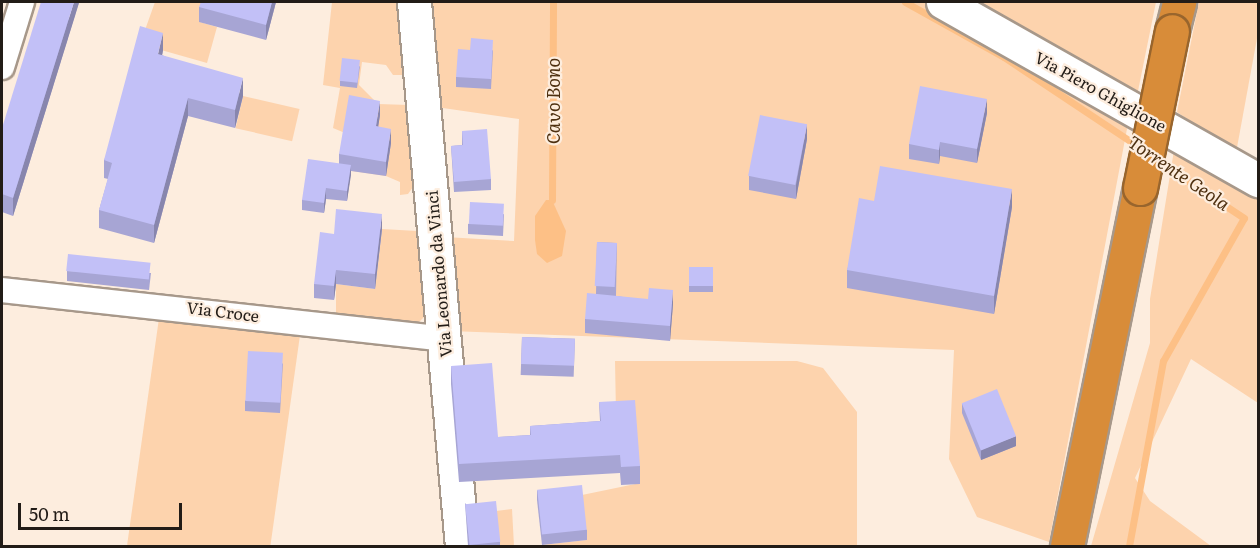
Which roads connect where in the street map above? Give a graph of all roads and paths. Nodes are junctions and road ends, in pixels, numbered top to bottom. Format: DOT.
graph roads {
  1 [pos="22,2"];
  2 [pos="414,2"];
  3 [pos="943,2"];
  4 [pos="1176,16"];
  5 [pos="2,67"];
  6 [pos="1258,180"];
  7 [pos="2,290"];
  8 [pos="443,339"];
  9 [pos="462,546"];
  10 [pos="1067,546"];
  1 -- 5 [label="street"];
  2 -- 8 [label="street, Via Leonardo da Vinci"];
  3 -- 6 [label="street, Via Piero Ghiglione"];
  4 -- 10 [label="highway, bridge"];
  7 -- 8 [label="street, Via Croce"];
  8 -- 9 [label="street, Via Leonardo da Vinci"];
}
